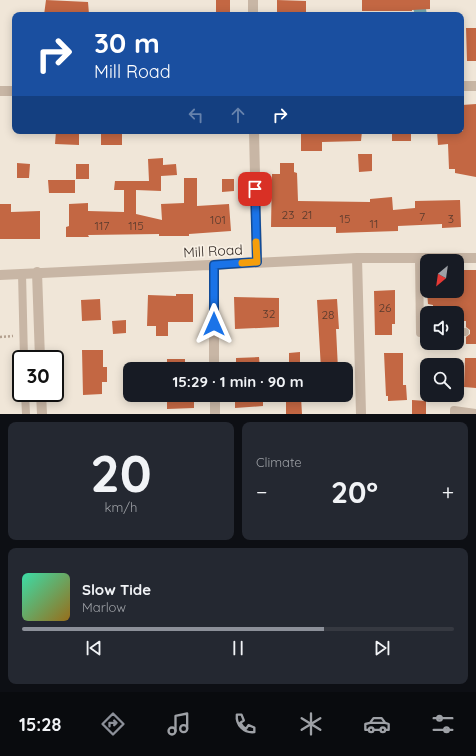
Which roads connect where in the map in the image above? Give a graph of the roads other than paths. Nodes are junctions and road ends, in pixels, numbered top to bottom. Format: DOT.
graph roads {
  1 [pos="254,0"];
  2 [pos="254,12"];
  3 [pos="464,86"];
  4 [pos="476,86"];
  5 [pos="0,91"];
  6 [pos="12,91"];
  7 [pos="254,134"];
  8 [pos="357,258"];
  9 [pos="476,258"];
  10 [pos="419,259"];
  11 [pos="257,262"];
  12 [pos="214,265"];
  13 [pos="37,272"];
  14 [pos="22,273"];
  15 [pos="0,274"];
  16 [pos="420,333"];
  17 [pos="24,350"];
  18 [pos="40,350"];
  19 [pos="214,362"];
  20 [pos="25,402"];
  21 [pos="41,402"];
  22 [pos="214,402"];
  23 [pos="476,413"];
  24 [pos="26,414"];
  25 [pos="42,414"];
  26 [pos="214,414"];
  27 [pos="361,414"];
  28 [pos="454,414"];
  1 -- 2 [label="street"];
  3 -- 4 [label="street"];
  5 -- 6 [label="street"];
  7 -- 11 [label="street"];
  8 -- 10 [label="street, Mill Road"];
  8 -- 11 [label="street, Mill Road"];
  8 -- 27 [label="street"];
  9 -- 10 [label="street, Mill Road"];
  10 -- 16 [label="lane"];
  11 -- 12 [label="street, Mill Road"];
  12 -- 13 [label="street, Mill Road"];
  12 -- 19 [label="street"];
  13 -- 14 [label="street, Mill Road"];
  13 -- 18 [label="street"];
  14 -- 15 [label="street, Mill Road"];
  14 -- 17 [label="lane"];
  20 -- 24 [label="lane"];
  21 -- 25 [label="street"];
  22 -- 26 [label="street"];
  23 -- 28 [label="lane"];
}
